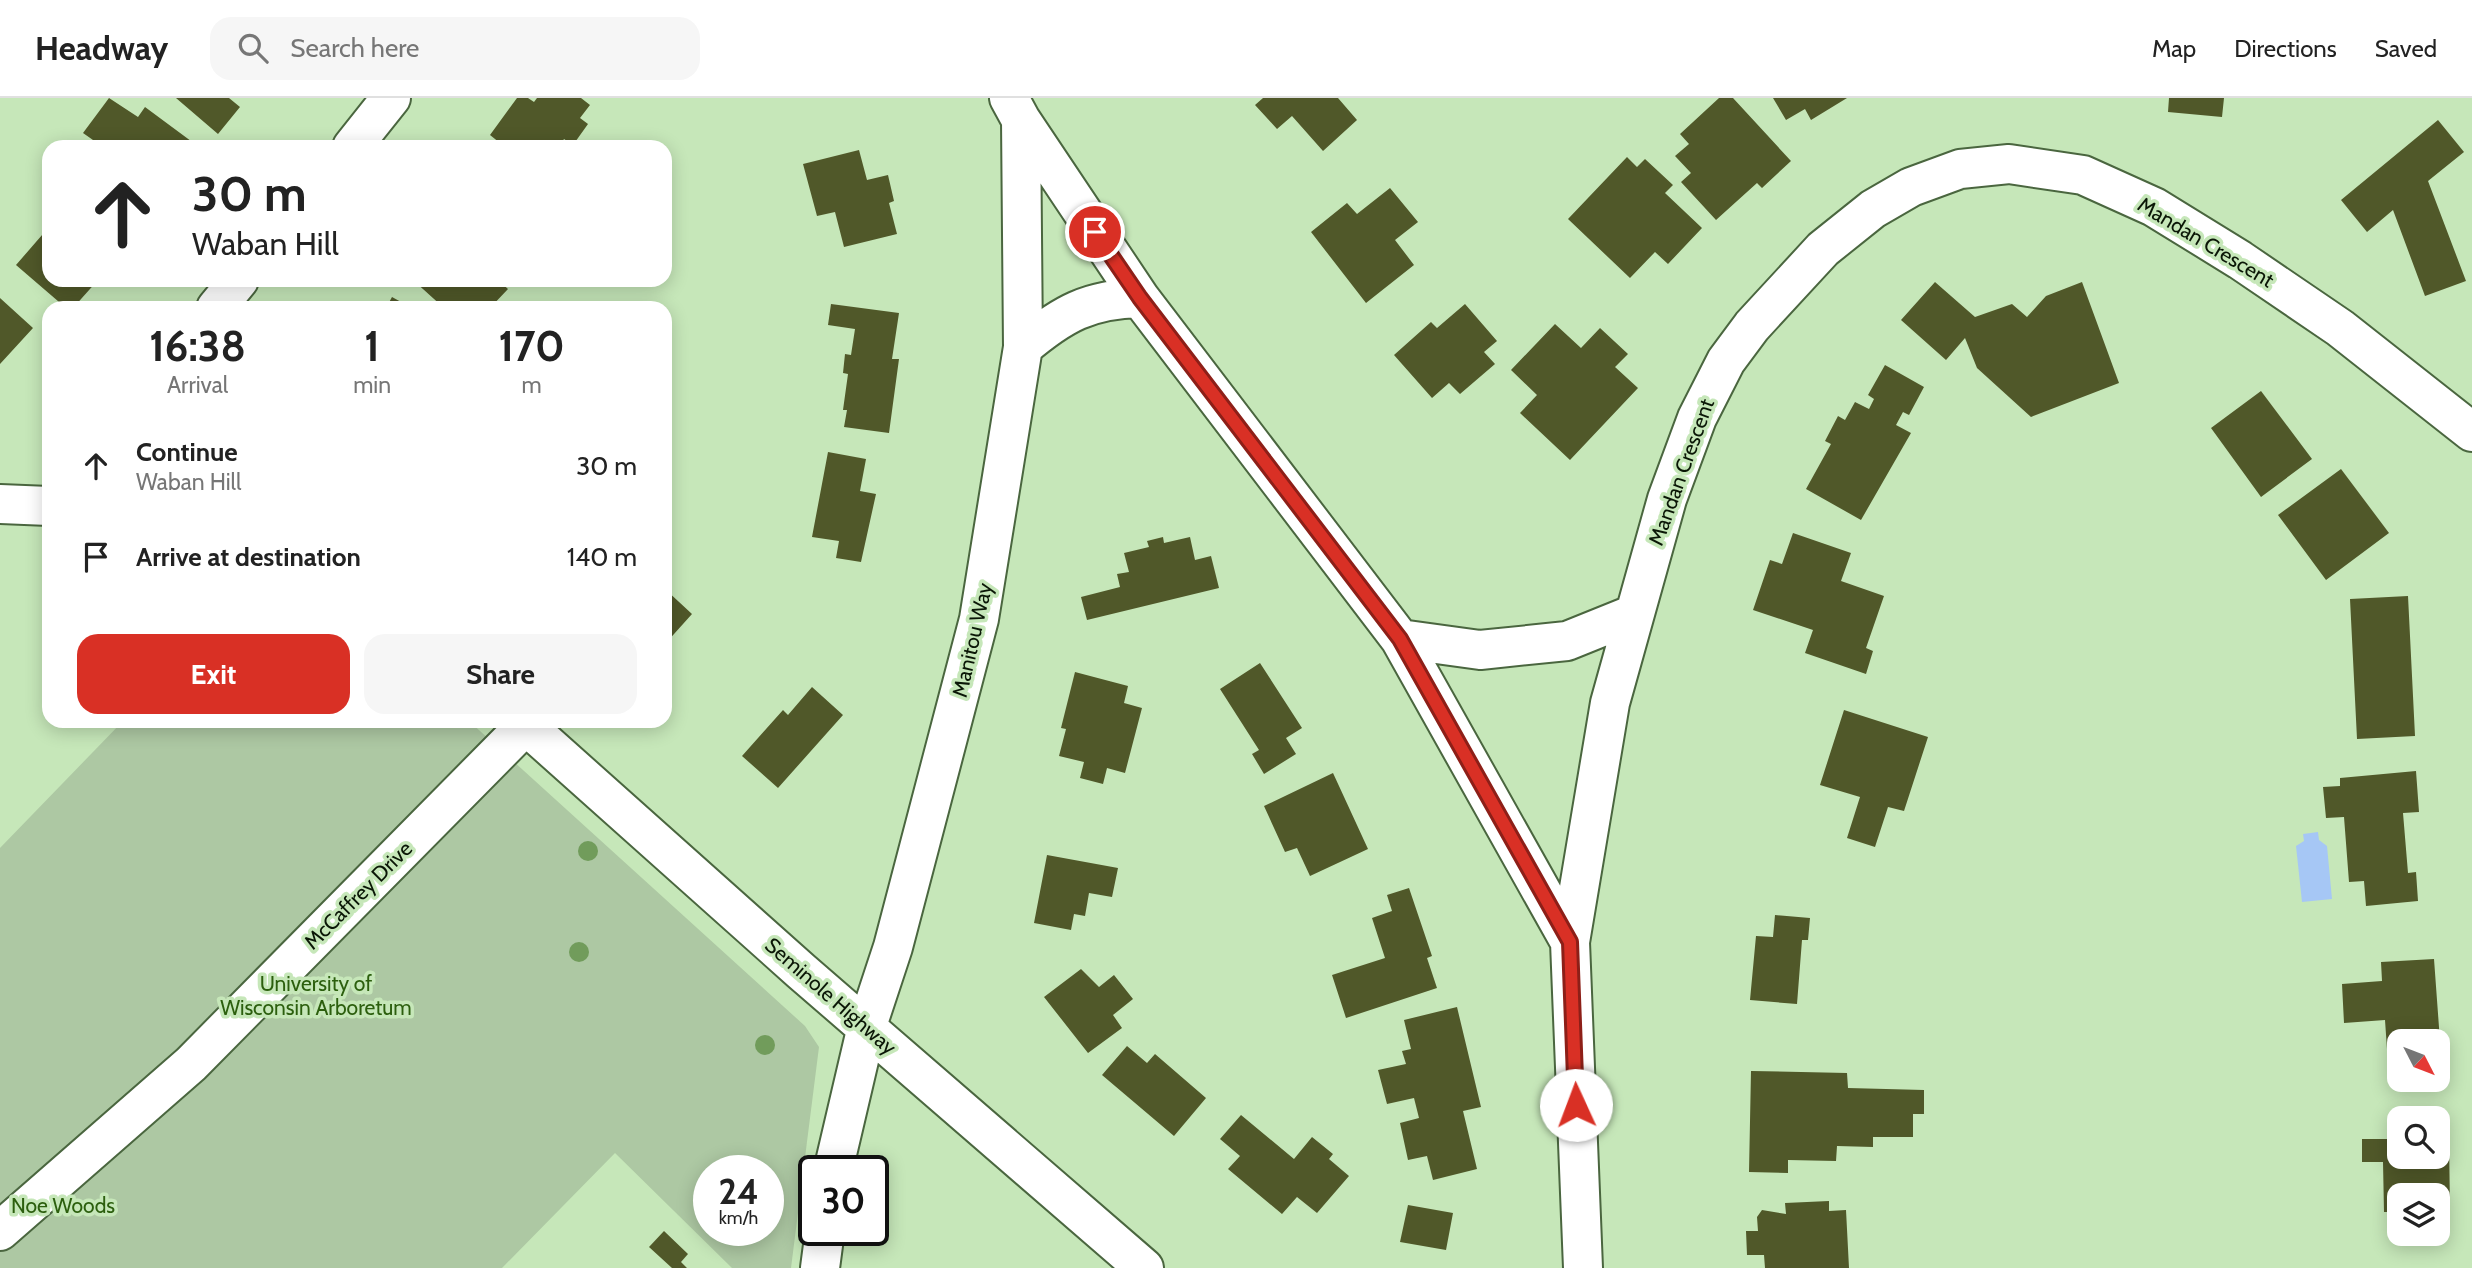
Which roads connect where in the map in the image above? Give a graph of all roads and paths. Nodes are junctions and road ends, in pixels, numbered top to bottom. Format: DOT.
graph roads {
  1 [pos="391,98"];
  2 [pos="1012,104"];
  3 [pos="358,140"];
  4 [pos="233,287"];
  5 [pos="1140,298"];
  6 [pos="222,301"];
  7 [pos="1023,347"];
  8 [pos="2472,432"];
  9 [pos="0,504"];
  10 [pos="42,506"];
  11 [pos="1634,614"];
  12 [pos="1400,639"];
  13 [pos="518,728"];
  14 [pos="529,728"];
  15 [pos="1570,942"];
  16 [pos="867,1026"];
  17 [pos="837,1155"];
  18 [pos="0,1231"];
  19 [pos="823,1246"];
  20 [pos="820,1268"];
  21 [pos="1144,1268"];
  22 [pos="1583,1268"];
  1 -- 3 [label="street"];
  2 -- 5 [label="street"];
  2 -- 7 [label="street, Manitou Way"];
  4 -- 6 [label="street"];
  5 -- 7 [label="street"];
  5 -- 12 [label="street"];
  7 -- 16 [label="street, Manitou Way"];
  8 -- 11 [label="street, Mandan Crescent"];
  9 -- 10 [label="street"];
  11 -- 12 [label="street"];
  11 -- 15 [label="street, Mandan Crescent"];
  12 -- 15 [label="street"];
  13 -- 18 [label="street, McCaffrey Drive"];
  14 -- 16 [label="street, Seminole Highway"];
  15 -- 22 [label="street, Mandan Crescent"];
  16 -- 17 [label="street, Manitou Way"];
  16 -- 21 [label="street, Seminole Highway"];
  19 -- 20 [label="street"];
}
